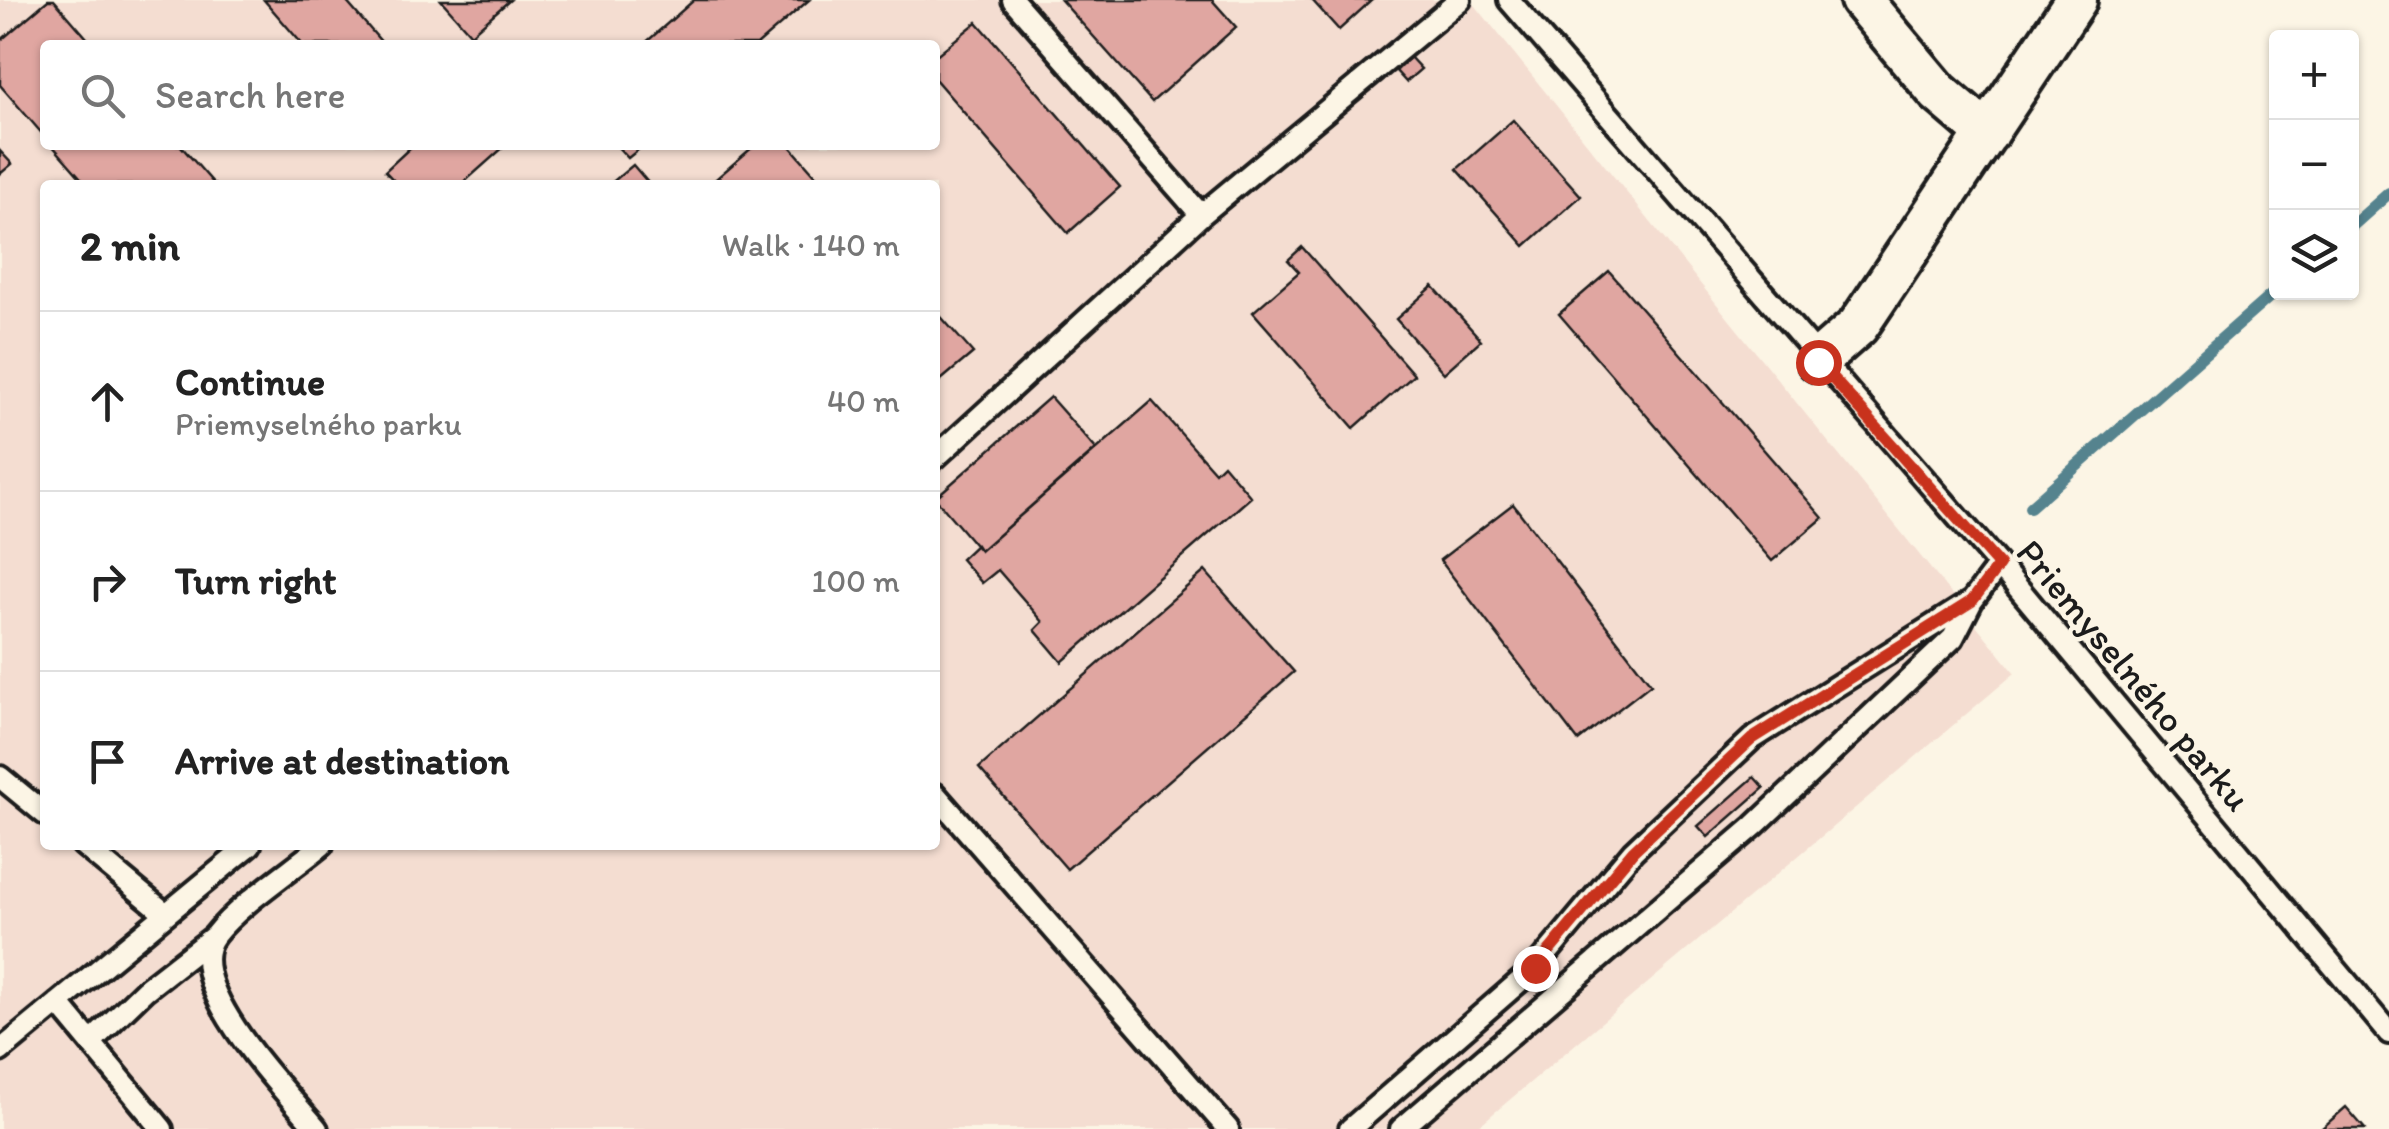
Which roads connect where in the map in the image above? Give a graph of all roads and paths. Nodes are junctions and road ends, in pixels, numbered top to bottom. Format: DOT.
graph roads {
  1 [pos="1013,0"];
  2 [pos="1460,0"];
  3 [pos="1509,0"];
  4 [pos="1861,0"];
  5 [pos="2076,0"];
  6 [pos="1987,134"];
  7 [pos="1201,216"];
  8 [pos="1818,362"];
  9 [pos="940,453"];
  10 [pos="1999,565"];
  11 [pos="1972,601"];
  12 [pos="0,777"];
  13 [pos="940,800"];
  14 [pos="40,810"];
  15 [pos="89,850"];
  16 [pos="244,850"];
  17 [pos="316,850"];
  18 [pos="166,914"];
  19 [pos="212,936"];
  20 [pos="58,1003"];
  21 [pos="2389,1033"];
  22 [pos="91,1042"];
  23 [pos="0,1051"];
  24 [pos="162,1129"];
  25 [pos="317,1129"];
  26 [pos="1228,1129"];
  27 [pos="1350,1129"];
  28 [pos="1402,1129"];
  1 -- 7 [label="lane"];
  2 -- 7 [label="lane"];
  3 -- 8 [label="lane, Priemyselného parku"];
  4 -- 6 [label="street"];
  5 -- 6 [label="street"];
  6 -- 8 [label="street"];
  7 -- 9 [label="lane"];
  8 -- 10 [label="lane, Priemyselného parku"];
  10 -- 11 [label="lane"];
  10 -- 21 [label="lane, Priemyselného parku"];
  11 -- 27 [label="lane"];
  11 -- 28 [label="lane"];
  12 -- 14 [label="lane"];
  13 -- 26 [label="lane"];
  15 -- 18 [label="lane"];
  16 -- 18 [label="lane"];
  17 -- 19 [label="lane"];
  18 -- 20 [label="lane"];
  19 -- 22 [label="lane"];
  19 -- 25 [label="lane"];
  20 -- 22 [label="lane"];
  20 -- 23 [label="lane"];
  22 -- 24 [label="lane"];
}
